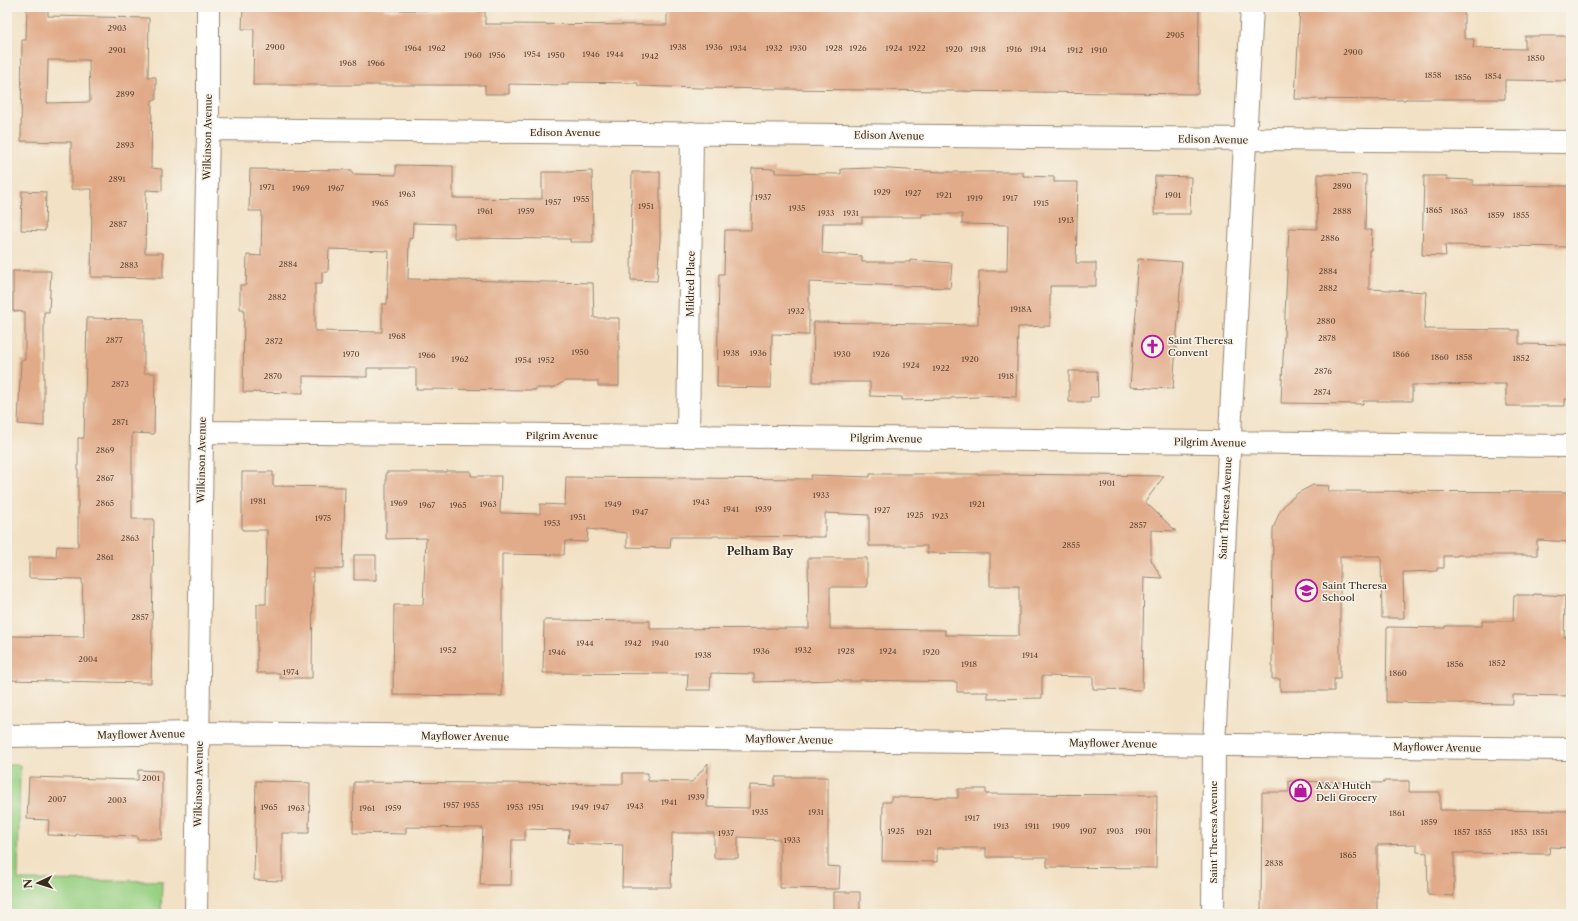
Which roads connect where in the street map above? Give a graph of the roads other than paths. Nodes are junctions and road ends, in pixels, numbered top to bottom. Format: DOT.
graph roads {
  1 [pos="208,7"];
  2 [pos="1252,7"];
  3 [pos="208,129"];
  4 [pos="692,133"];
  5 [pos="1245,139"];
  6 [pos="1571,142"];
  7 [pos="202,432"];
  8 [pos="688,436"];
  9 [pos="1229,442"];
  10 [pos="1571,446"];
  11 [pos="198,733"];
  12 [pos="7,736"];
  13 [pos="1214,744"];
  14 [pos="1571,749"];
  15 [pos="196,914"];
  16 [pos="1212,914"];
  1 -- 3 [label="street, Wilkinson Avenue"];
  2 -- 5 [label="street, Saint Theresa Avenue"];
  3 -- 4 [label="street, Edison Avenue"];
  3 -- 7 [label="street, Wilkinson Avenue"];
  4 -- 5 [label="street, Edison Avenue"];
  4 -- 8 [label="street, Mildred Place"];
  5 -- 6 [label="street, Edison Avenue"];
  5 -- 9 [label="street, Saint Theresa Avenue"];
  7 -- 8 [label="street, Pilgrim Avenue"];
  7 -- 11 [label="street, Wilkinson Avenue"];
  8 -- 9 [label="street, Pilgrim Avenue"];
  9 -- 10 [label="street, Pilgrim Avenue"];
  9 -- 13 [label="street, Saint Theresa Avenue"];
  11 -- 12 [label="street, Mayflower Avenue"];
  11 -- 13 [label="street, Mayflower Avenue"];
  11 -- 15 [label="street, Wilkinson Avenue"];
  13 -- 14 [label="street, Mayflower Avenue"];
  13 -- 16 [label="street, Saint Theresa Avenue"];
}
